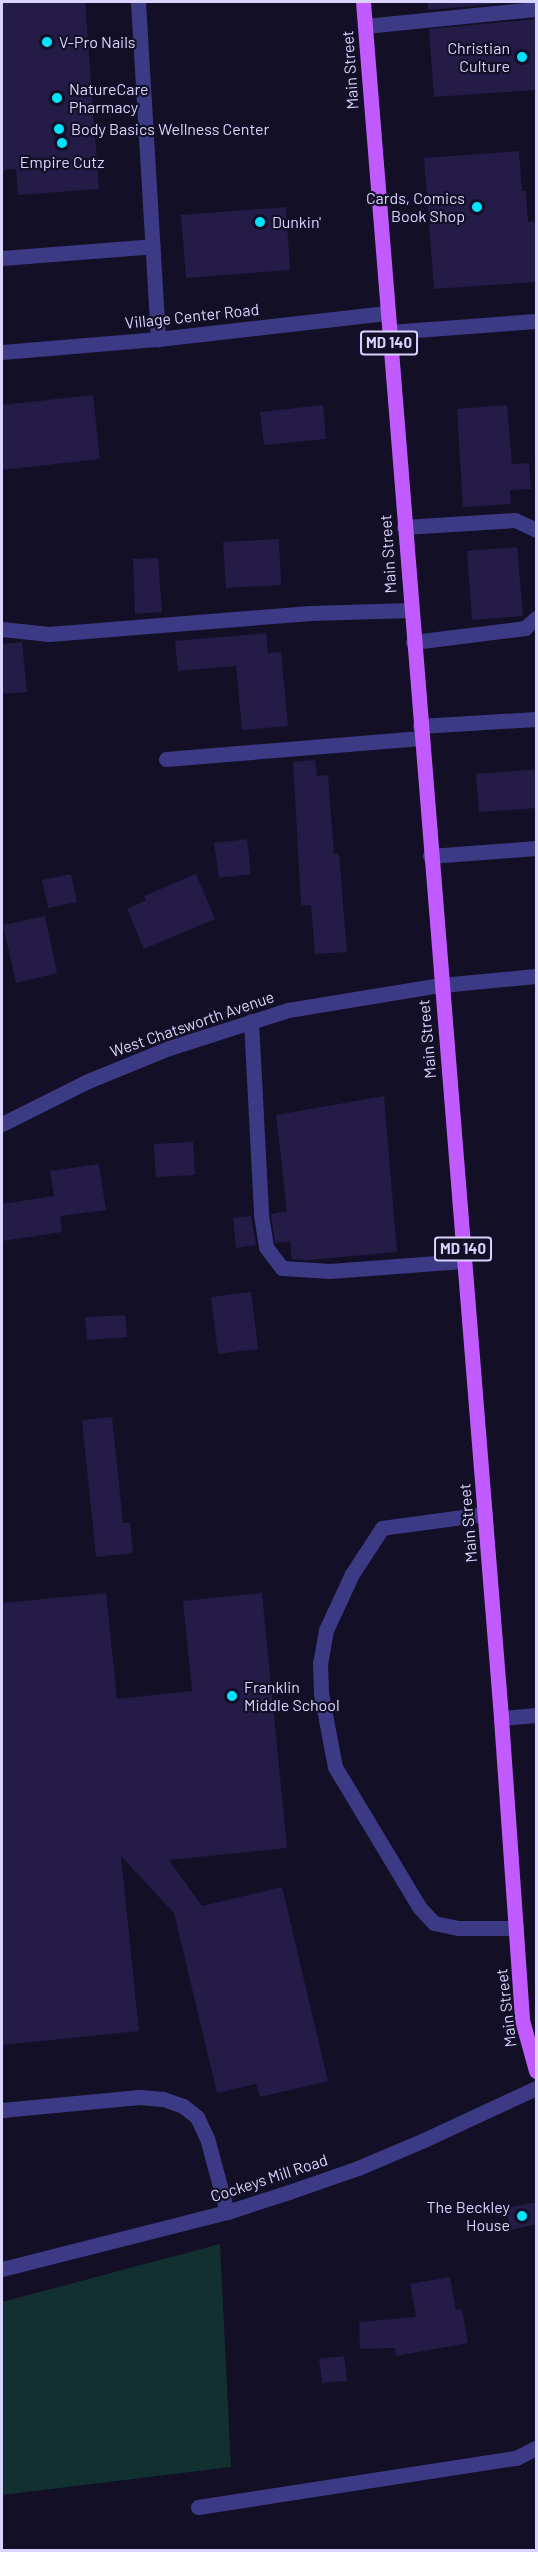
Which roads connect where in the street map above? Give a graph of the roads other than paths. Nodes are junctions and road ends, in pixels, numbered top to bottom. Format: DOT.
graph roads {
  1 [pos="138,2"];
  2 [pos="363,2"];
  3 [pos="537,9"];
  4 [pos="365,26"];
  5 [pos="153,246"];
  6 [pos="2,258"];
  7 [pos="387,313"];
  8 [pos="537,321"];
  9 [pos="389,332"];
  10 [pos="158,339"];
  11 [pos="4,349"];
  12 [pos="404,527"];
  13 [pos="537,530"];
  14 [pos="411,610"];
  15 [pos="537,618"];
  16 [pos="2,629"];
  17 [pos="413,642"];
  18 [pos="537,719"];
  19 [pos="420,732"];
  20 [pos="166,759"];
  21 [pos="537,848"];
  22 [pos="430,856"];
  23 [pos="537,976"];
  24 [pos="441,985"];
  25 [pos="251,1021"];
  26 [pos="2,1124"];
  27 [pos="464,1261"];
  28 [pos="485,1514"];
  29 [pos="537,1715"];
  30 [pos="501,1718"];
  31 [pos="516,1928"];
  32 [pos="537,2071"];
  33 [pos="537,2088"];
  34 [pos="2,2110"];
  35 [pos="227,2212"];
  36 [pos="2,2269"];
  37 [pos="537,2448"];
  38 [pos="198,2507"];
  1 -- 5 [label="street"];
  2 -- 4 [label="main road, Main Street / MD 140"];
  3 -- 4 [label="street"];
  4 -- 7 [label="main road, Main Street / MD 140"];
  5 -- 6 [label="street"];
  5 -- 10 [label="street"];
  7 -- 9 [label="main road, Main Street / MD 140"];
  7 -- 10 [label="street, Village Center Road"];
  8 -- 9 [label="street"];
  9 -- 12 [label="main road, Main Street / MD 140"];
  10 -- 11 [label="street, Village Center Road"];
  12 -- 13 [label="street"];
  12 -- 14 [label="main road, Main Street / MD 140"];
  14 -- 16 [label="street"];
  14 -- 17 [label="main road, Main Street / MD 140"];
  15 -- 17 [label="street"];
  17 -- 19 [label="main road, Main Street / MD 140"];
  18 -- 19 [label="street"];
  19 -- 20 [label="street"];
  19 -- 22 [label="main road, Main Street / MD 140"];
  21 -- 22 [label="street"];
  22 -- 24 [label="main road, Main Street / MD 140"];
  23 -- 24 [label="street, West Chatsworth Avenue"];
  24 -- 25 [label="street, West Chatsworth Avenue"];
  24 -- 27 [label="main road, Main Street / MD 140"];
  25 -- 26 [label="street, West Chatsworth Avenue"];
  25 -- 27 [label="street"];
  27 -- 28 [label="main road, Main Street / MD 140"];
  28 -- 30 [label="main road, Main Street / MD 140"];
  28 -- 31 [label="street"];
  29 -- 30 [label="street"];
  30 -- 31 [label="main road, Main Street / MD 140"];
  31 -- 32 [label="main road, Main Street / MD 140"];
  33 -- 35 [label="street, Cockeys Mill Road"];
  34 -- 35 [label="street"];
  35 -- 36 [label="street, Cockeys Mill Road"];
  37 -- 38 [label="street"];
}
